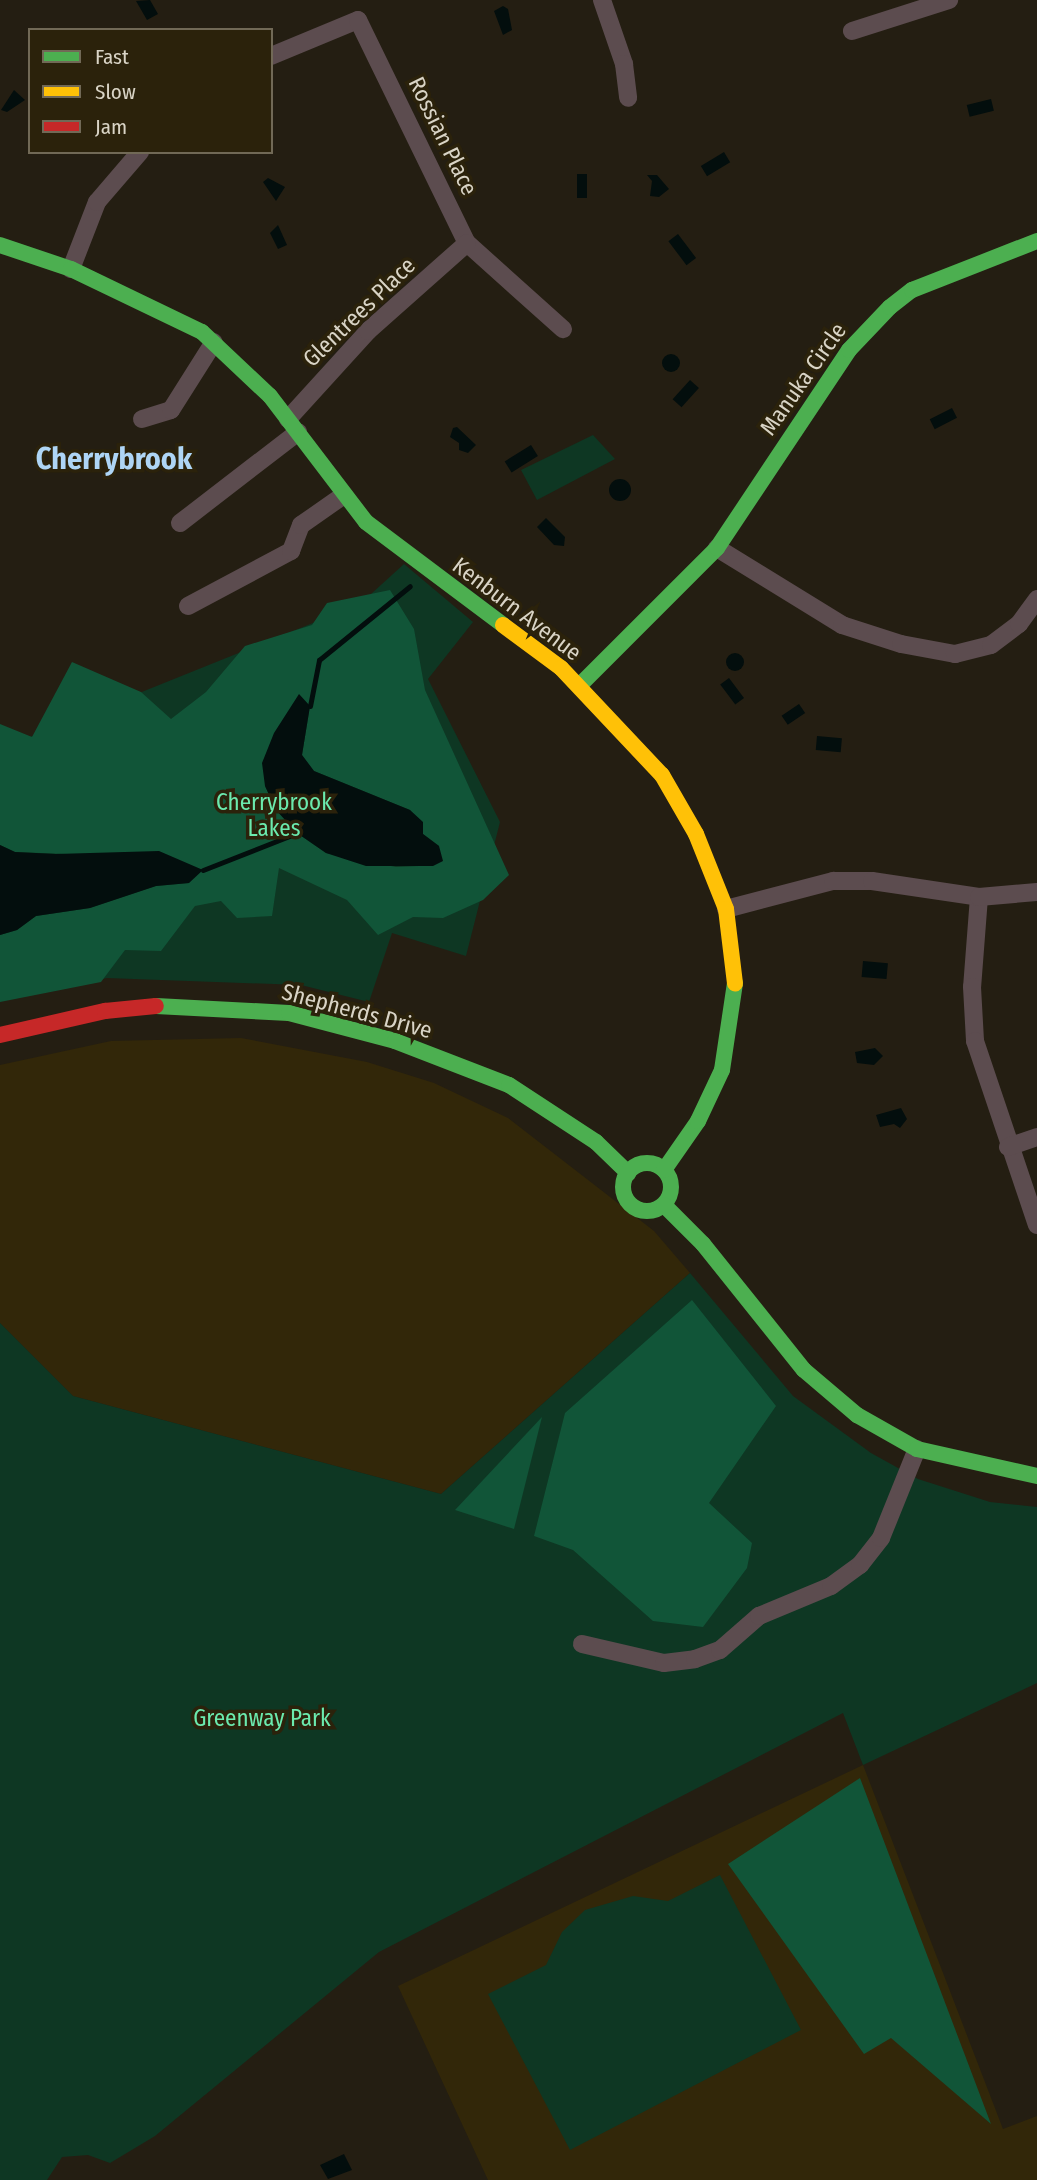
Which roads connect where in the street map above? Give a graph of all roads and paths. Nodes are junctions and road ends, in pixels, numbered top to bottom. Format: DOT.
graph roads {
  1 [pos="602,0"];
  2 [pos="949,0"];
  3 [pos="852,31"];
  4 [pos="273,55"];
  5 [pos="628,97"];
  6 [pos="137,154"];
  7 [pos="1037,241"];
  8 [pos="467,243"];
  9 [pos="0,245"];
  10 [pos="71,269"];
  11 [pos="563,328"];
  12 [pos="214,342"];
  13 [pos="142,419"];
  14 [pos="293,425"];
  15 [pos="344,495"];
  16 [pos="180,523"];
  17 [pos="717,548"];
  18 [pos="1037,599"];
  19 [pos="188,606"];
  20 [pos="580,685"];
  21 [pos="1037,892"];
  22 [pos="979,897"];
  23 [pos="726,909"];
  24 [pos="0,1035"];
  25 [pos="1037,1137"];
  26 [pos="1008,1147"];
  27 [pos="664,1170"];
  28 [pos="628,1173"];
  29 [pos="664,1205"];
  30 [pos="1037,1225"];
  31 [pos="917,1449"];
  32 [pos="1037,1476"];
  33 [pos="582,1644"];
  1 -- 5 [label="street"];
  2 -- 3 [label="street"];
  4 -- 8 [label="street, Rossian Place"];
  6 -- 10 [label="street"];
  7 -- 17 [label="street, Manuka Circle"];
  8 -- 11 [label="street, Rossian Place"];
  8 -- 14 [label="street, Glentrees Place"];
  9 -- 10 [label="street, Kenburn Avenue"];
  10 -- 12 [label="street, Kenburn Avenue"];
  12 -- 13 [label="street"];
  12 -- 14 [label="street, Kenburn Avenue"];
  14 -- 15 [label="street, Kenburn Avenue"];
  14 -- 16 [label="street, Glentrees Place"];
  15 -- 19 [label="street"];
  15 -- 20 [label="street, Kenburn Avenue"];
  17 -- 18 [label="street"];
  17 -- 20 [label="street, Manuka Circle"];
  20 -- 23 [label="street, Kenburn Avenue"];
  21 -- 22 [label="street"];
  22 -- 23 [label="street"];
  22 -- 26 [label="street"];
  23 -- 27 [label="street, Kenburn Avenue"];
  24 -- 28 [label="street, Shepherds Drive"];
  25 -- 26 [label="street"];
  26 -- 30 [label="street"];
  27 -- 28 [label="street"];
  27 -- 29 [label="street"];
  28 -- 29 [label="street"];
  29 -- 31 [label="street"];
  31 -- 32 [label="street"];
  31 -- 33 [label="street"];
}
